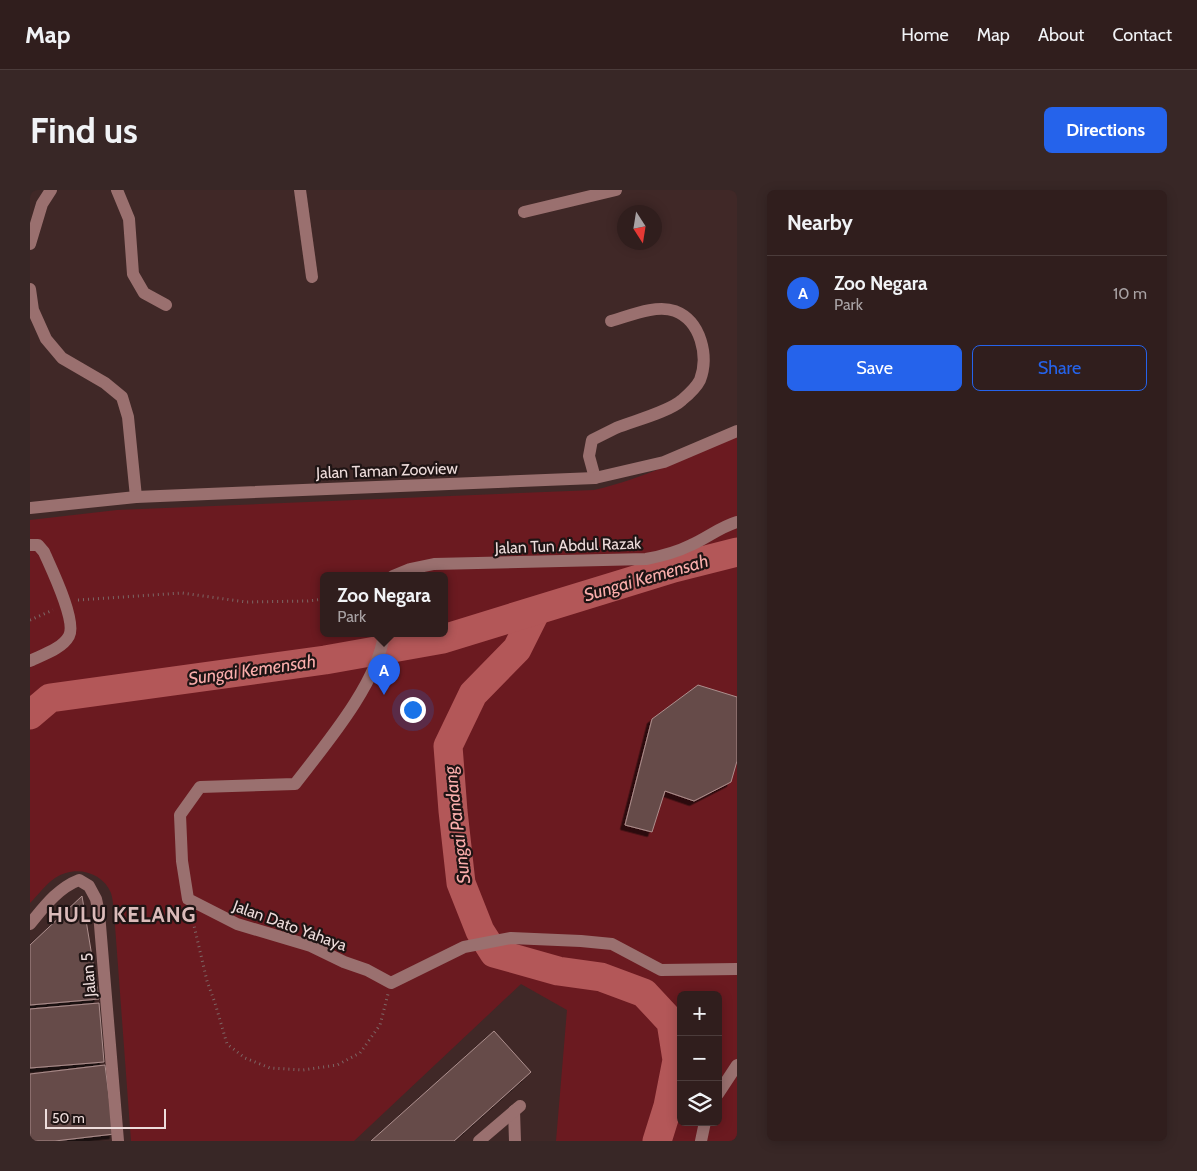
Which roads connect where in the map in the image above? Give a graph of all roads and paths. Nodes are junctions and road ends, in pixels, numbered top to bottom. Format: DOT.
graph roads {
  1 [pos="51,190"];
  2 [pos="117,190"];
  3 [pos="300,190"];
  4 [pos="616,190"];
  5 [pos="524,212"];
  6 [pos="30,244"];
  7 [pos="312,278"];
  8 [pos="30,289"];
  9 [pos="166,305"];
  10 [pos="611,321"];
  11 [pos="737,430"];
  12 [pos="595,478"];
  13 [pos="136,497"];
  14 [pos="30,508"];
  15 [pos="737,522"];
  16 [pos="30,545"];
  17 [pos="403,572"];
  18 [pos="320,599"];
  19 [pos="64,600"];
  20 [pos="30,620"];
  21 [pos="384,637"];
  22 [pos="30,661"];
  23 [pos="188,899"];
  24 [pos="30,924"];
  25 [pos="737,969"];
  26 [pos="391,982"];
  27 [pos="737,1065"];
  28 [pos="722,1088"];
  29 [pos="704,1126"];
  30 [pos="118,1141"];
  31 [pos="479,1141"];
  32 [pos="515,1141"];
  33 [pos="701,1141"];
  1 -- 6 [label="street"];
  2 -- 9 [label="street"];
  3 -- 7 [label="street"];
  4 -- 5 [label="street"];
  8 -- 13 [label="street"];
  10 -- 12 [label="street"];
  11 -- 12 [label="street, Jalan Taman Zooview"];
  12 -- 13 [label="street, Jalan Taman Zooview"];
  13 -- 14 [label="street, Jalan Taman Zooview"];
  15 -- 17 [label="street, Jalan Tun Abdul Razak"];
  16 -- 19 [label="street"];
  18 -- 19 [label="path"];
  19 -- 20 [label="path"];
  19 -- 22 [label="street"];
  21 -- 23 [label="street"];
  23 -- 26 [label="street, Jalan Dato Yahaya"];
  23 -- 26 [label="path"];
  24 -- 30 [label="street, Jalan 5"];
  25 -- 26 [label="street"];
  27 -- 28 [label="street"];
  29 -- 33 [label="street"];
  31 -- 32 [label="street"];
}
